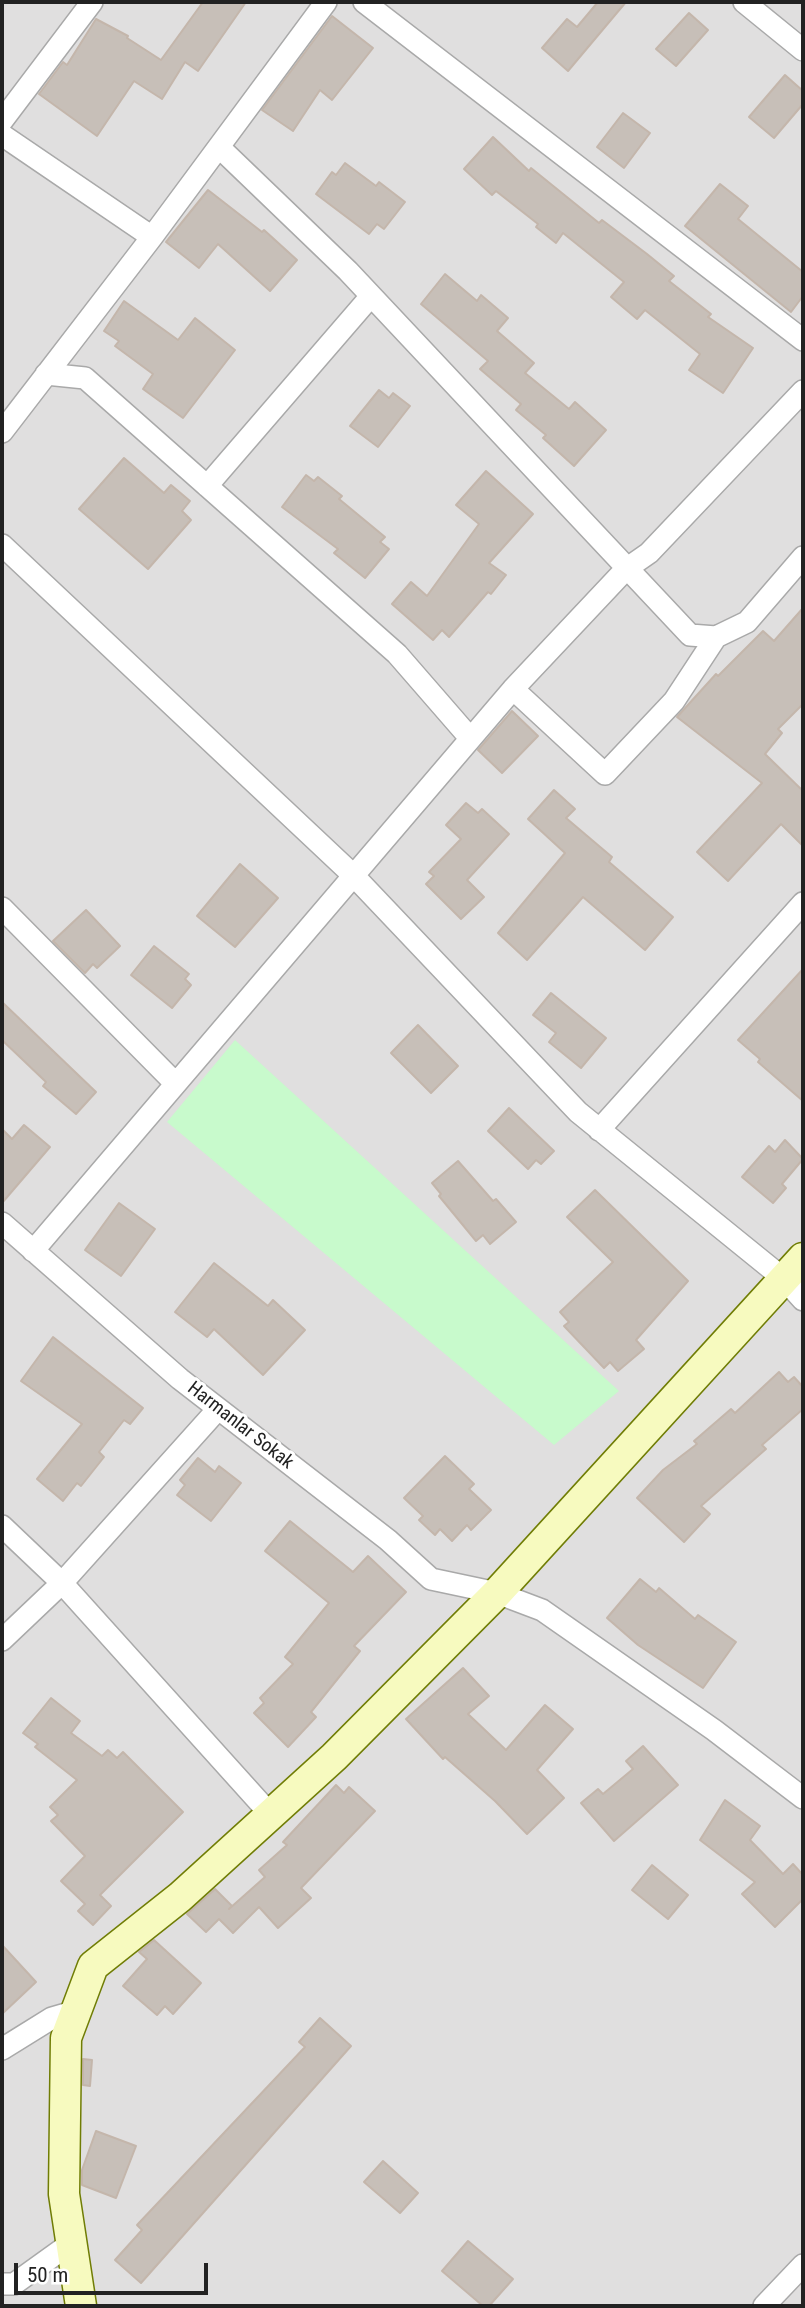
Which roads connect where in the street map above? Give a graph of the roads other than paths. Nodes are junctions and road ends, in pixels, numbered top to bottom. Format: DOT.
graph roads {
  1 [pos="92,2"];
  2 [pos="326,2"];
  3 [pos="364,2"];
  4 [pos="744,2"];
  5 [pos="803,50"];
  6 [pos="2,121"];
  7 [pos="2,135"];
  8 [pos="219,147"];
  9 [pos="152,237"];
  10 [pos="372,296"];
  11 [pos="803,340"];
  12 [pos="47,374"];
  13 [pos="803,391"];
  14 [pos="2,432"];
  15 [pos="207,486"];
  16 [pos="2,545"];
  17 [pos="803,557"];
  18 [pos="626,569"];
  19 [pos="716,637"];
  20 [pos="513,689"];
  21 [pos="470,738"];
  22 [pos="353,875"];
  23 [pos="803,903"];
  24 [pos="2,908"];
  25 [pos="175,1083"];
  26 [pos="599,1130"];
  27 [pos="2,1223"];
  28 [pos="33,1251"];
  29 [pos="797,1279"];
  30 [pos="218,1409"];
  31 [pos="2,1526"];
  32 [pos="62,1583"];
  33 [pos="497,1593"];
  34 [pos="2,1640"];
  35 [pos="803,1798"];
  36 [pos="271,1815"];
  37 [pos="76,2011"];
  38 [pos="2,2049"];
  39 [pos="71,2243"];
  40 [pos="803,2266"];
  41 [pos="2,2284"];
  42 [pos="81,2306"];
  43 [pos="764,2306"];
  1 -- 6 [label="street"];
  2 -- 8 [label="street"];
  3 -- 11 [label="street"];
  4 -- 5 [label="street"];
  7 -- 9 [label="street"];
  8 -- 9 [label="street"];
  8 -- 10 [label="street"];
  9 -- 12 [label="street"];
  10 -- 15 [label="street"];
  10 -- 18 [label="street"];
  12 -- 14 [label="street"];
  12 -- 15 [label="street"];
  13 -- 18 [label="street"];
  15 -- 21 [label="street"];
  16 -- 22 [label="street"];
  17 -- 19 [label="street"];
  18 -- 19 [label="street"];
  18 -- 20 [label="street"];
  19 -- 20 [label="street"];
  20 -- 21 [label="street"];
  21 -- 22 [label="street"];
  22 -- 25 [label="street"];
  22 -- 26 [label="street"];
  23 -- 26 [label="street"];
  24 -- 25 [label="street"];
  25 -- 28 [label="street"];
  26 -- 29 [label="street"];
  27 -- 28 [label="street, Harmanlar Sokak"];
  28 -- 30 [label="street, Harmanlar Sokak"];
  29 -- 33 [label="street"];
  30 -- 32 [label="street"];
  30 -- 33 [label="street, Harmanlar Sokak"];
  31 -- 32 [label="street"];
  32 -- 34 [label="street"];
  32 -- 36 [label="street"];
  33 -- 35 [label="street, Harmanlar Sokak"];
  33 -- 36 [label="street"];
  36 -- 37 [label="street"];
  37 -- 38 [label="street"];
  37 -- 39 [label="street"];
  39 -- 41 [label="street"];
  39 -- 42 [label="street"];
  40 -- 43 [label="street"];
}
